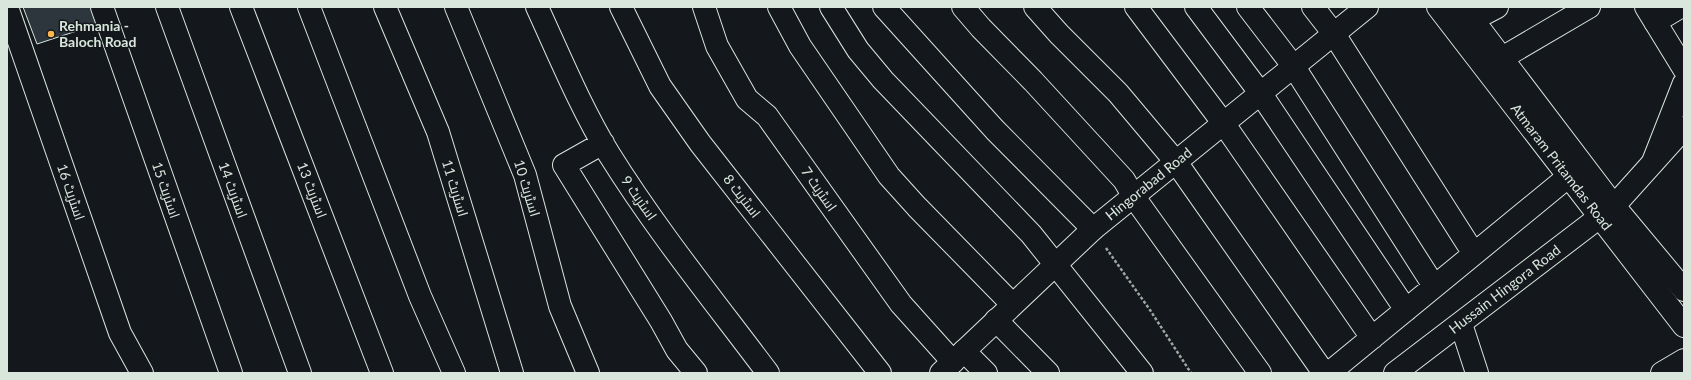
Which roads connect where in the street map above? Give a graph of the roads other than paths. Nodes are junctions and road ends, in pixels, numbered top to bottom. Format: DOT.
graph roads {
  1 [pos="7,7"];
  2 [pos="102,7"];
  3 [pos="167,7"];
  4 [pos="242,7"];
  5 [pos="309,7"];
  6 [pos="385,7"];
  7 [pos="456,7"];
  8 [pos="537,7"];
  9 [pos="621,7"];
  10 [pos="704,7"];
  11 [pos="779,7"];
  12 [pos="832,7"];
  13 [pos="884,7"];
  14 [pos="963,7"];
  15 [pos="1035,7"];
  16 [pos="1136,7"];
  17 [pos="1196,7"];
  18 [pos="1248,7"];
  19 [pos="1313,7"];
  20 [pos="1367,7"];
  21 [pos="1438,7"];
  22 [pos="1497,7"];
  23 [pos="1589,7"];
  24 [pos="1680,7"];
  25 [pos="1467,14"];
  26 [pos="1650,14"];
  27 [pos="1334,34"];
  28 [pos="1502,58"];
  29 [pos="1294,67"];
  30 [pos="1684,69"];
  31 [pos="1684,83"];
  32 [pos="1261,94"];
  33 [pos="1224,124"];
  34 [pos="1684,128"];
  35 [pos="603,143"];
  36 [pos="1176,162"];
  37 [pos="1653,162"];
  38 [pos="1569,176"];
  39 [pos="1134,197"];
  40 [pos="1608,211"];
  41 [pos="1093,229"];
  42 [pos="1474,254"];
  43 [pos="1055,264"];
  44 [pos="1434,286"];
  45 [pos="1684,290"];
  46 [pos="1012,304"];
  47 [pos="1406,310"];
  48 [pos="996,320"];
  49 [pos="1461,324"];
  50 [pos="1684,326"];
  51 [pos="1372,338"];
  52 [pos="1684,360"];
  53 [pos="952,362"];
  54 [pos="142,373"];
  55 [pos="231,373"];
  56 [pos="300,373"];
  57 [pos="382,373"];
  58 [pos="454,373"];
  59 [pos="512,373"];
  60 [pos="588,373"];
  61 [pos="696,373"];
  62 [pos="768,373"];
  63 [pos="880,373"];
  64 [pos="986,373"];
  65 [pos="1048,373"];
  66 [pos="1142,373"];
  67 [pos="1260,373"];
  68 [pos="1324,373"];
  69 [pos="1329,373"];
  70 [pos="1395,373"];
  71 [pos="1477,373"];
  72 [pos="1662,373"];
  1 -- 54 [label="street, اسٹریٹ 16"];
  2 -- 55 [label="street, اسٹریٹ 15"];
  3 -- 56 [label="street, اسٹریٹ 14"];
  4 -- 57 [label="street, اسٹریٹ 13"];
  5 -- 58 [label="street"];
  6 -- 59 [label="street, اسٹریٹ 11"];
  7 -- 60 [label="street, اسٹریٹ 10"];
  8 -- 35 [label="street, اسٹریٹ 9"];
  9 -- 63 [label="street, اسٹریٹ 8"];
  10 -- 53 [label="street, اسٹریٹ 7"];
  11 -- 46 [label="street"];
  12 -- 43 [label="street"];
  13 -- 41 [label="street"];
  14 -- 39 [label="street"];
  15 -- 36 [label="street"];
  16 -- 33 [label="street"];
  17 -- 32 [label="street"];
  18 -- 29 [label="street"];
  19 -- 27 [label="street"];
  20 -- 27 [label="street, Hingorabad Road"];
  21 -- 38 [label="street, Atmaram Pritamdas Road"];
  22 -- 25 [label="street"];
  23 -- 28 [label="street"];
  24 -- 26 [label="street"];
  25 -- 28 [label="street, Atmaram Pritamdas Road"];
  26 -- 30 [label="street"];
  27 -- 29 [label="street, Hingorabad Road"];
  27 -- 42 [label="street"];
  28 -- 40 [label="street, Atmaram Pritamdas Road"];
  29 -- 32 [label="street, Hingorabad Road"];
  29 -- 44 [label="street"];
  31 -- 37 [label="street"];
  32 -- 33 [label="street, Hingorabad Road"];
  32 -- 47 [label="street"];
  33 -- 36 [label="street, Hingorabad Road"];
  33 -- 51 [label="street"];
  34 -- 37 [label="street, Hussain Hingora Road"];
  35 -- 61 [label="street"];
  35 -- 62 [label="street, اسٹریٹ 9"];
  36 -- 39 [label="street, Hingorabad Road"];
  36 -- 68 [label="street"];
  37 -- 40 [label="street, Hussain Hingora Road"];
  38 -- 40 [label="street, Atmaram Pritamdas Road"];
  38 -- 42 [label="street"];
  39 -- 41 [label="street, Hingorabad Road"];
  39 -- 67 [label="street"];
  40 -- 45 [label="street, Atmaram Pritamdas Road"];
  40 -- 49 [label="street, Hussain Hingora Road"];
  40 -- 50 [label="street, Atmaram Pritamdas Road"];
  41 -- 43 [label="street, Hingorabad Road"];
  42 -- 44 [label="street"];
  43 -- 46 [label="street, Hingorabad Road"];
  43 -- 66 [label="street"];
  44 -- 47 [label="street"];
  46 -- 48 [label="street, Hingorabad Road"];
  47 -- 51 [label="street"];
  48 -- 53 [label="street, Hingorabad Road"];
  48 -- 65 [label="street"];
  49 -- 70 [label="street, Hussain Hingora Road"];
  49 -- 71 [label="street"];
  51 -- 69 [label="street"];
  52 -- 72 [label="street"];
  53 -- 64 [label="street, اسٹریٹ 7"];
}
